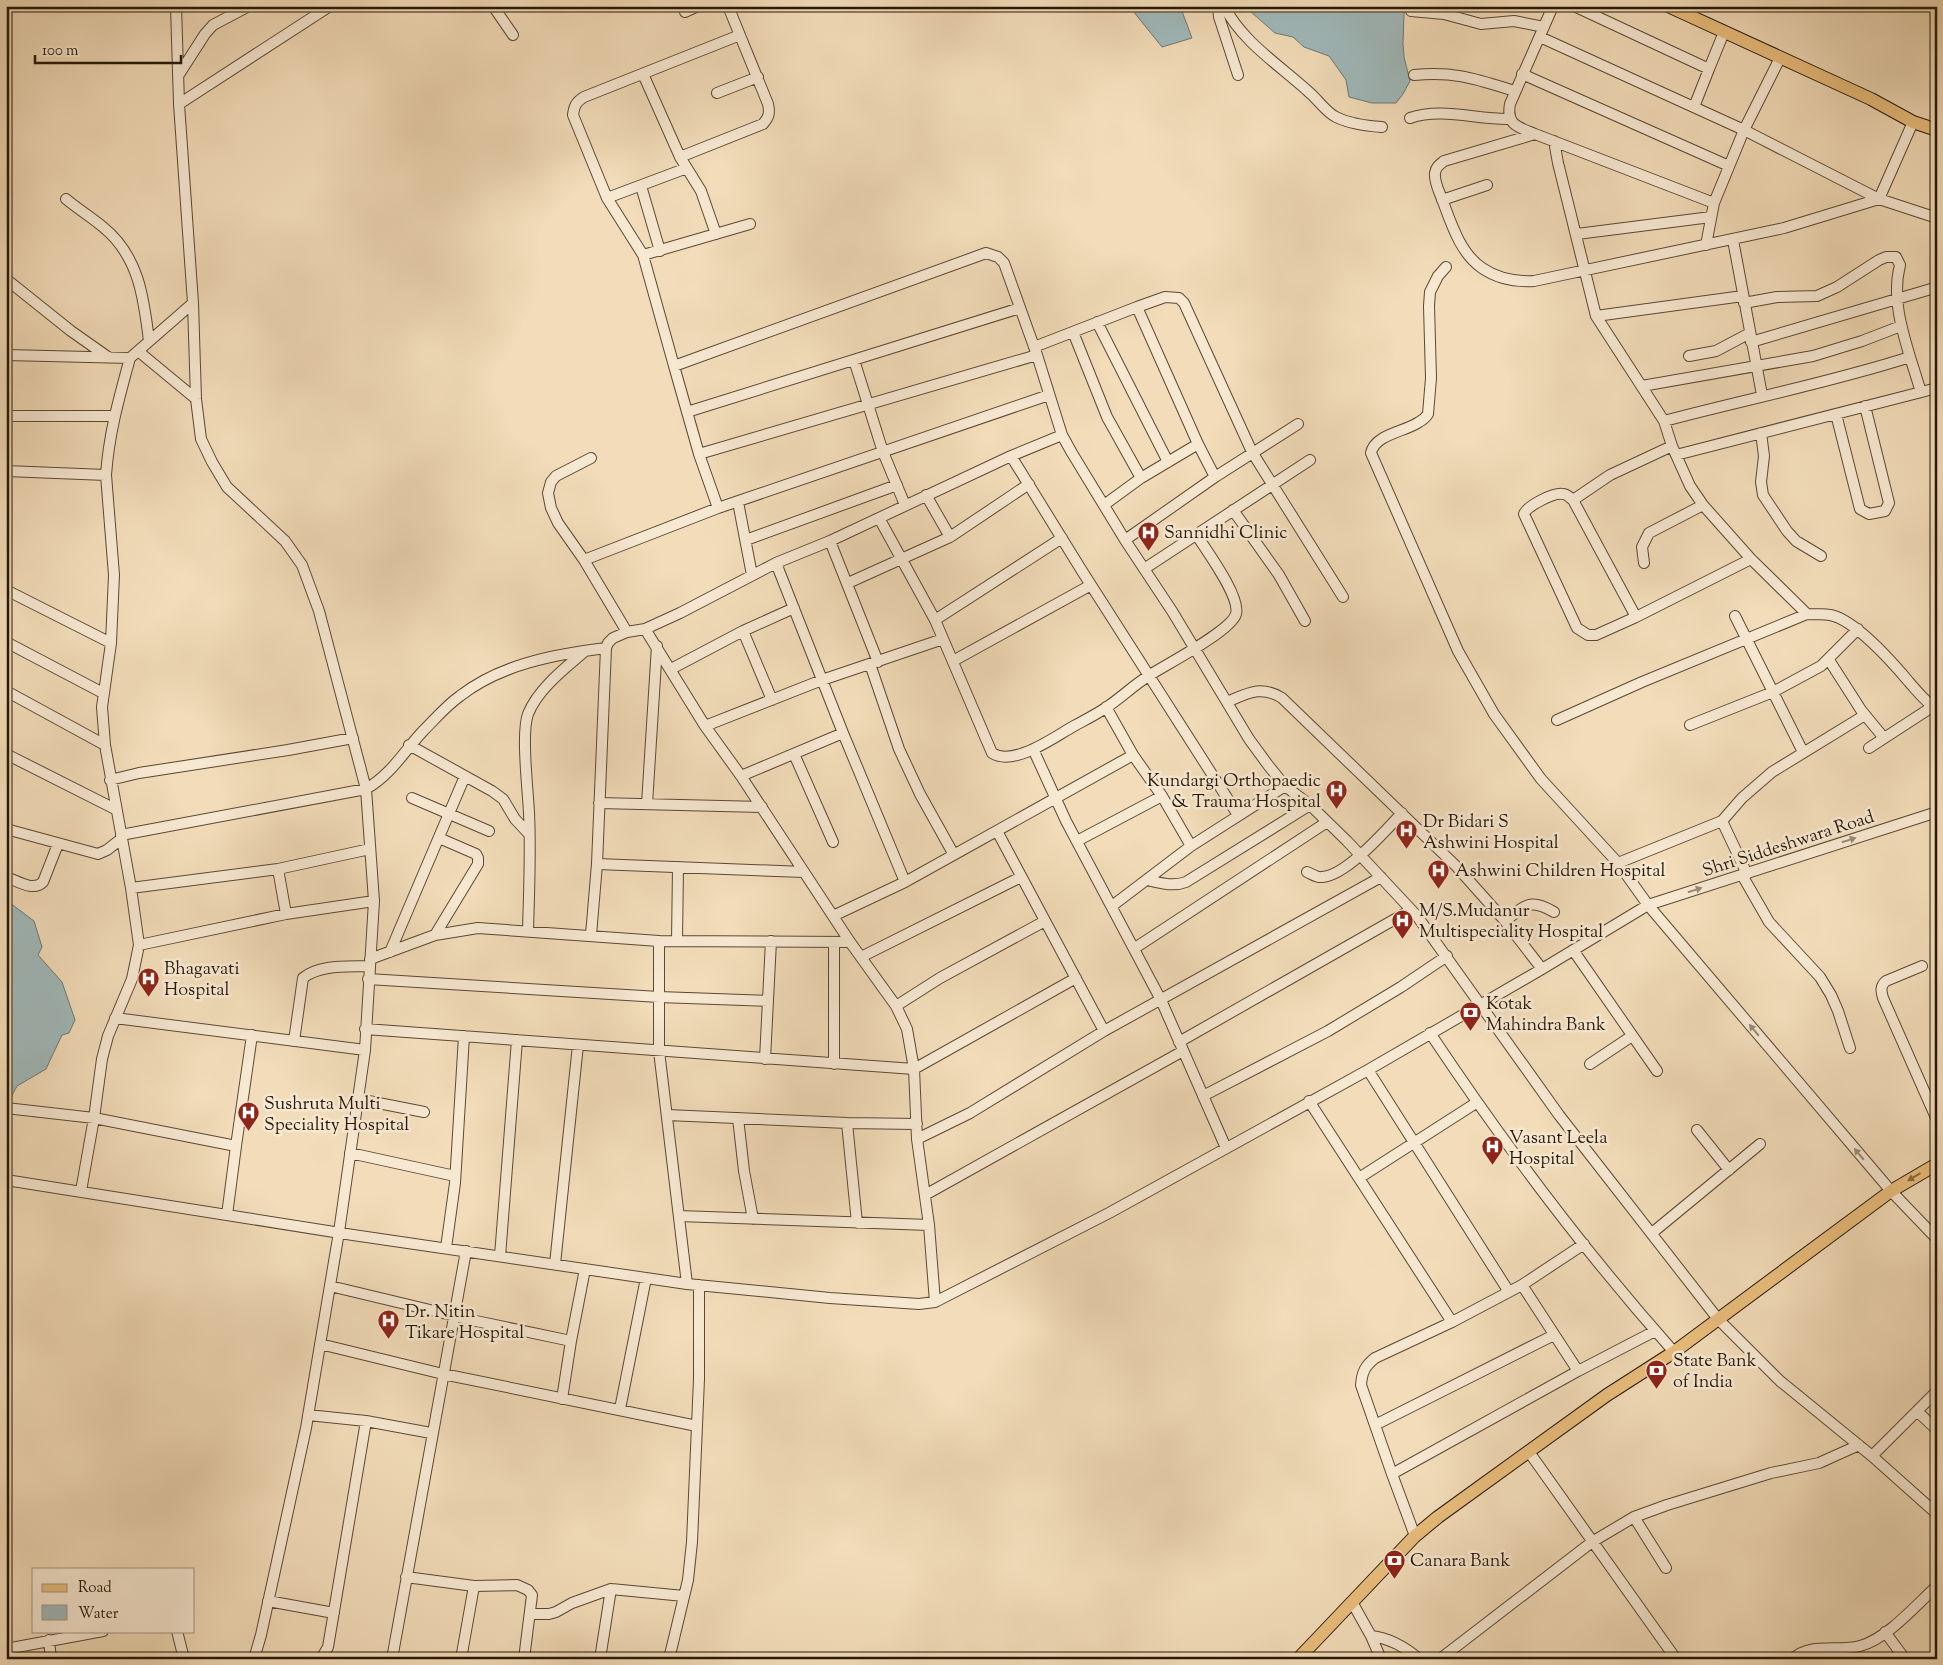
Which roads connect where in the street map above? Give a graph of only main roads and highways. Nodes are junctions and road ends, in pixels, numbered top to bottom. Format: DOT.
graph roads {
  1 [pos="1668,6"];
  2 [pos="1937,130"];
  3 [pos="1937,1164"];
  4 [pos="1298,1659"];
  1 -- 2 [label="main road"];
  3 -- 4 [label="main road, one-way"];
}
